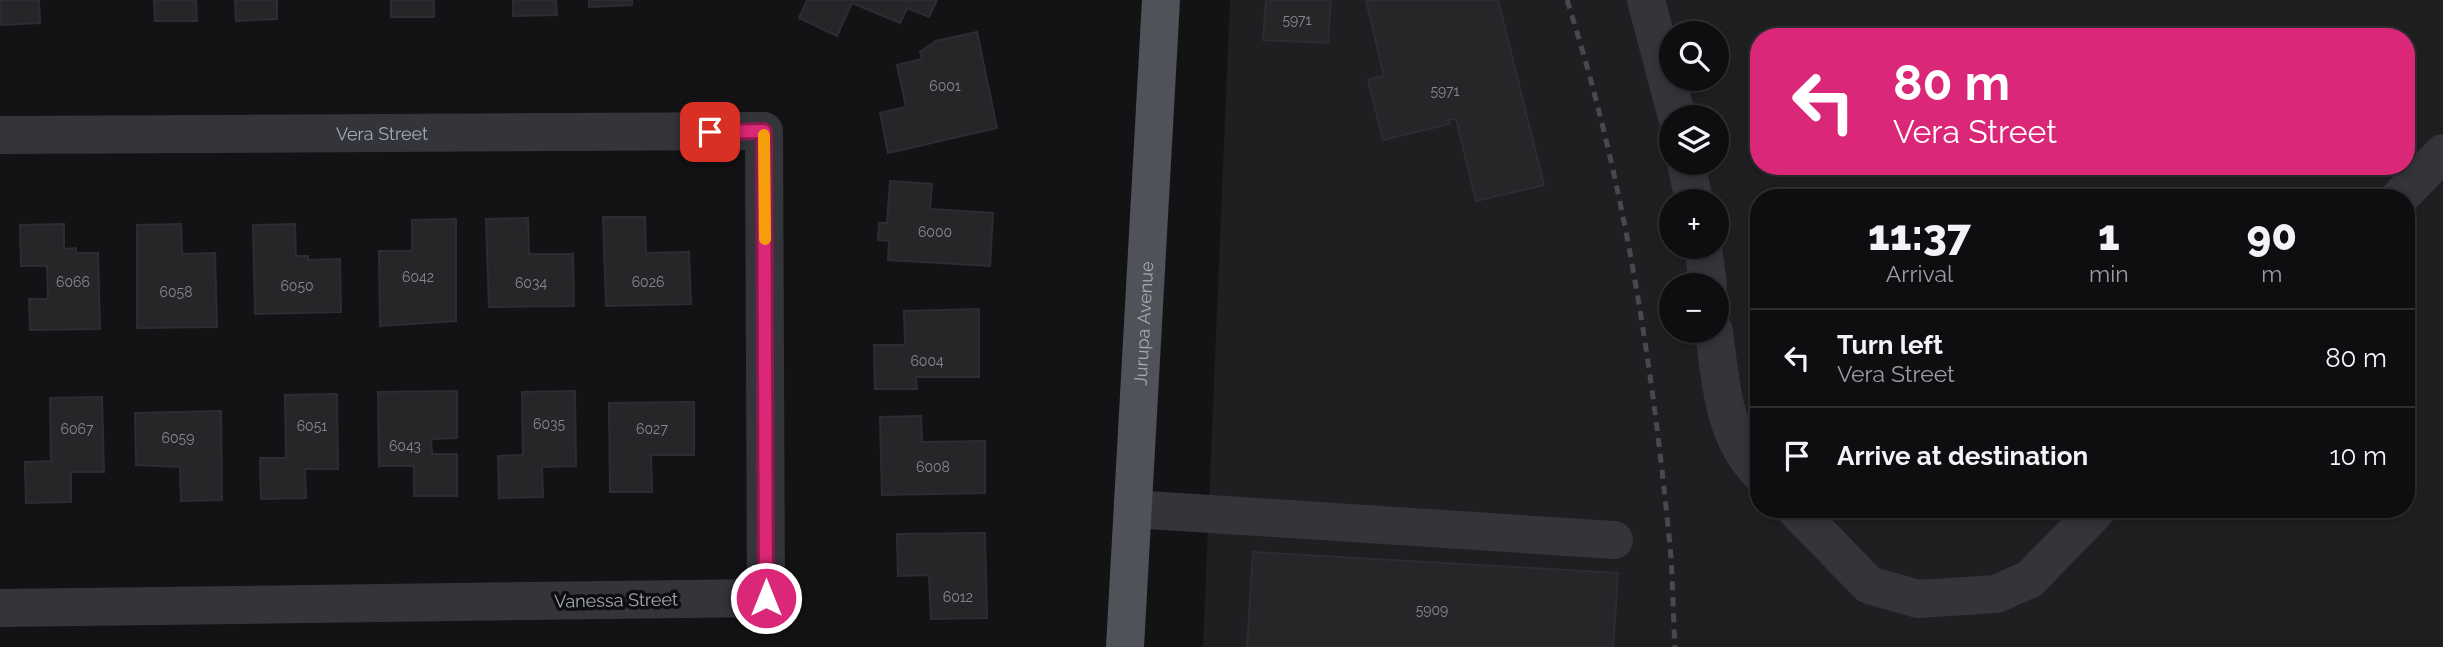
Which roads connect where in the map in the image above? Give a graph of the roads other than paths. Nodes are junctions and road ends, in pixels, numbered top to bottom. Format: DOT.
graph roads {
  1 [pos="1161,0"];
  2 [pos="1646,0"];
  3 [pos="1674,105"];
  4 [pos="764,131"];
  5 [pos="0,135"];
  6 [pos="2443,153"];
  7 [pos="2408,189"];
  8 [pos="1716,343"];
  9 [pos="1750,457"];
  10 [pos="1133,509"];
  11 [pos="1804,518"];
  12 [pos="2089,518"];
  13 [pos="1614,540"];
  14 [pos="0,608"];
  15 [pos="1125,647"];
  1 -- 10 [label="main road, Jurupa Avenue"];
  2 -- 3 [label="street"];
  4 -- 5 [label="street, Vera Street"];
  4 -- 14 [label="street, Vanessa Street"];
  6 -- 7 [label="street"];
  8 -- 9 [label="street"];
  10 -- 13 [label="street"];
  10 -- 15 [label="main road, Jurupa Avenue"];
  11 -- 12 [label="street"];
}
